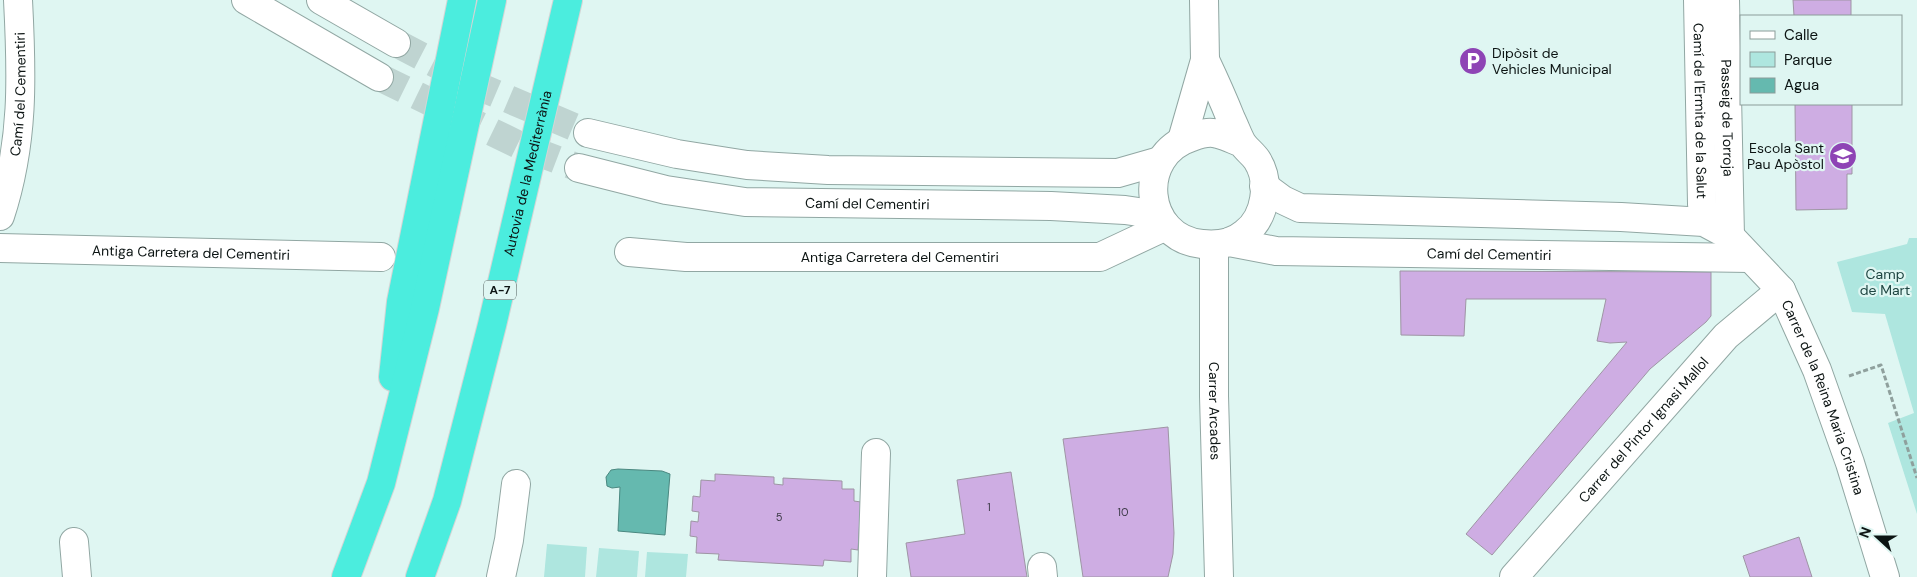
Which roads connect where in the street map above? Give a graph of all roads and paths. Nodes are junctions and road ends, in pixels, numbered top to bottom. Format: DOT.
graph roads {
  1 [pos="18,0"];
  2 [pos="246,0"];
  3 [pos="321,0"];
  4 [pos="462,0"];
  5 [pos="492,0"];
  6 [pos="568,0"];
  7 [pos="1204,0"];
  8 [pos="1698,0"];
  9 [pos="1725,0"];
  10 [pos="396,43"];
  11 [pos="1205,60"];
  12 [pos="379,77"];
  13 [pos="588,133"];
  14 [pos="1182,140"];
  15 [pos="1242,144"];
  16 [pos="1160,161"];
  17 [pos="579,168"];
  18 [pos="1264,186"];
  19 [pos="0,216"];
  20 [pos="1162,220"];
  21 [pos="1704,222"];
  22 [pos="1730,236"];
  23 [pos="1221,244"];
  24 [pos="0,248"];
  25 [pos="629,252"];
  26 [pos="381,257"];
  27 [pos="1750,258"];
  28 [pos="1781,290"];
  29 [pos="1823,385"];
  30 [pos="876,453"];
  31 [pos="1917,478"];
  32 [pos="381,483"];
  33 [pos="516,484"];
  34 [pos="74,542"];
  35 [pos="77,577"];
  36 [pos="346,577"];
  37 [pos="420,577"];
  38 [pos="501,577"];
  39 [pos="872,577"];
  40 [pos="1219,577"];
  41 [pos="1514,577"];
  42 [pos="1885,577"];
  1 -- 19 [label="street, Camí del Cementiri"];
  2 -- 12 [label="street"];
  3 -- 10 [label="street"];
  4 -- 32 [label="highway"];
  5 -- 32 [label="highway"];
  6 -- 37 [label="highway, Autovia de la Mediterrània / A-7"];
  7 -- 11 [label="street"];
  8 -- 21 [label="street, Camí de l'Ermita de la Salut"];
  9 -- 22 [label="street, Passeig de Torroja"];
  11 -- 14 [label="street"];
  11 -- 15 [label="street"];
  13 -- 16 [label="street"];
  14 -- 15 [label="street"];
  14 -- 16 [label="street"];
  15 -- 18 [label="street"];
  16 -- 20 [label="street"];
  17 -- 20 [label="street, Camí del Cementiri"];
  18 -- 21 [label="street"];
  18 -- 23 [label="street"];
  20 -- 23 [label="street"];
  20 -- 25 [label="street, Antiga Carretera del Cementiri"];
  21 -- 22 [label="street"];
  22 -- 27 [label="street, Carrer de la Reina Maria Cristina"];
  23 -- 27 [label="street, Camí del Cementiri"];
  23 -- 40 [label="street, Carrer Arcades"];
  24 -- 26 [label="street, Antiga Carretera del Cementiri"];
  27 -- 28 [label="street, Carrer de la Reina Maria Cristina"];
  28 -- 29 [label="street, Carrer de la Reina Maria Cristina"];
  28 -- 41 [label="street, Carrer del Pintor Ignasi Mallol"];
  29 -- 31 [label="path"];
  29 -- 42 [label="street, Carrer de la Reina Maria Cristina"];
  30 -- 39 [label="street"];
  32 -- 36 [label="highway"];
  33 -- 38 [label="street"];
  34 -- 35 [label="street"];
}
